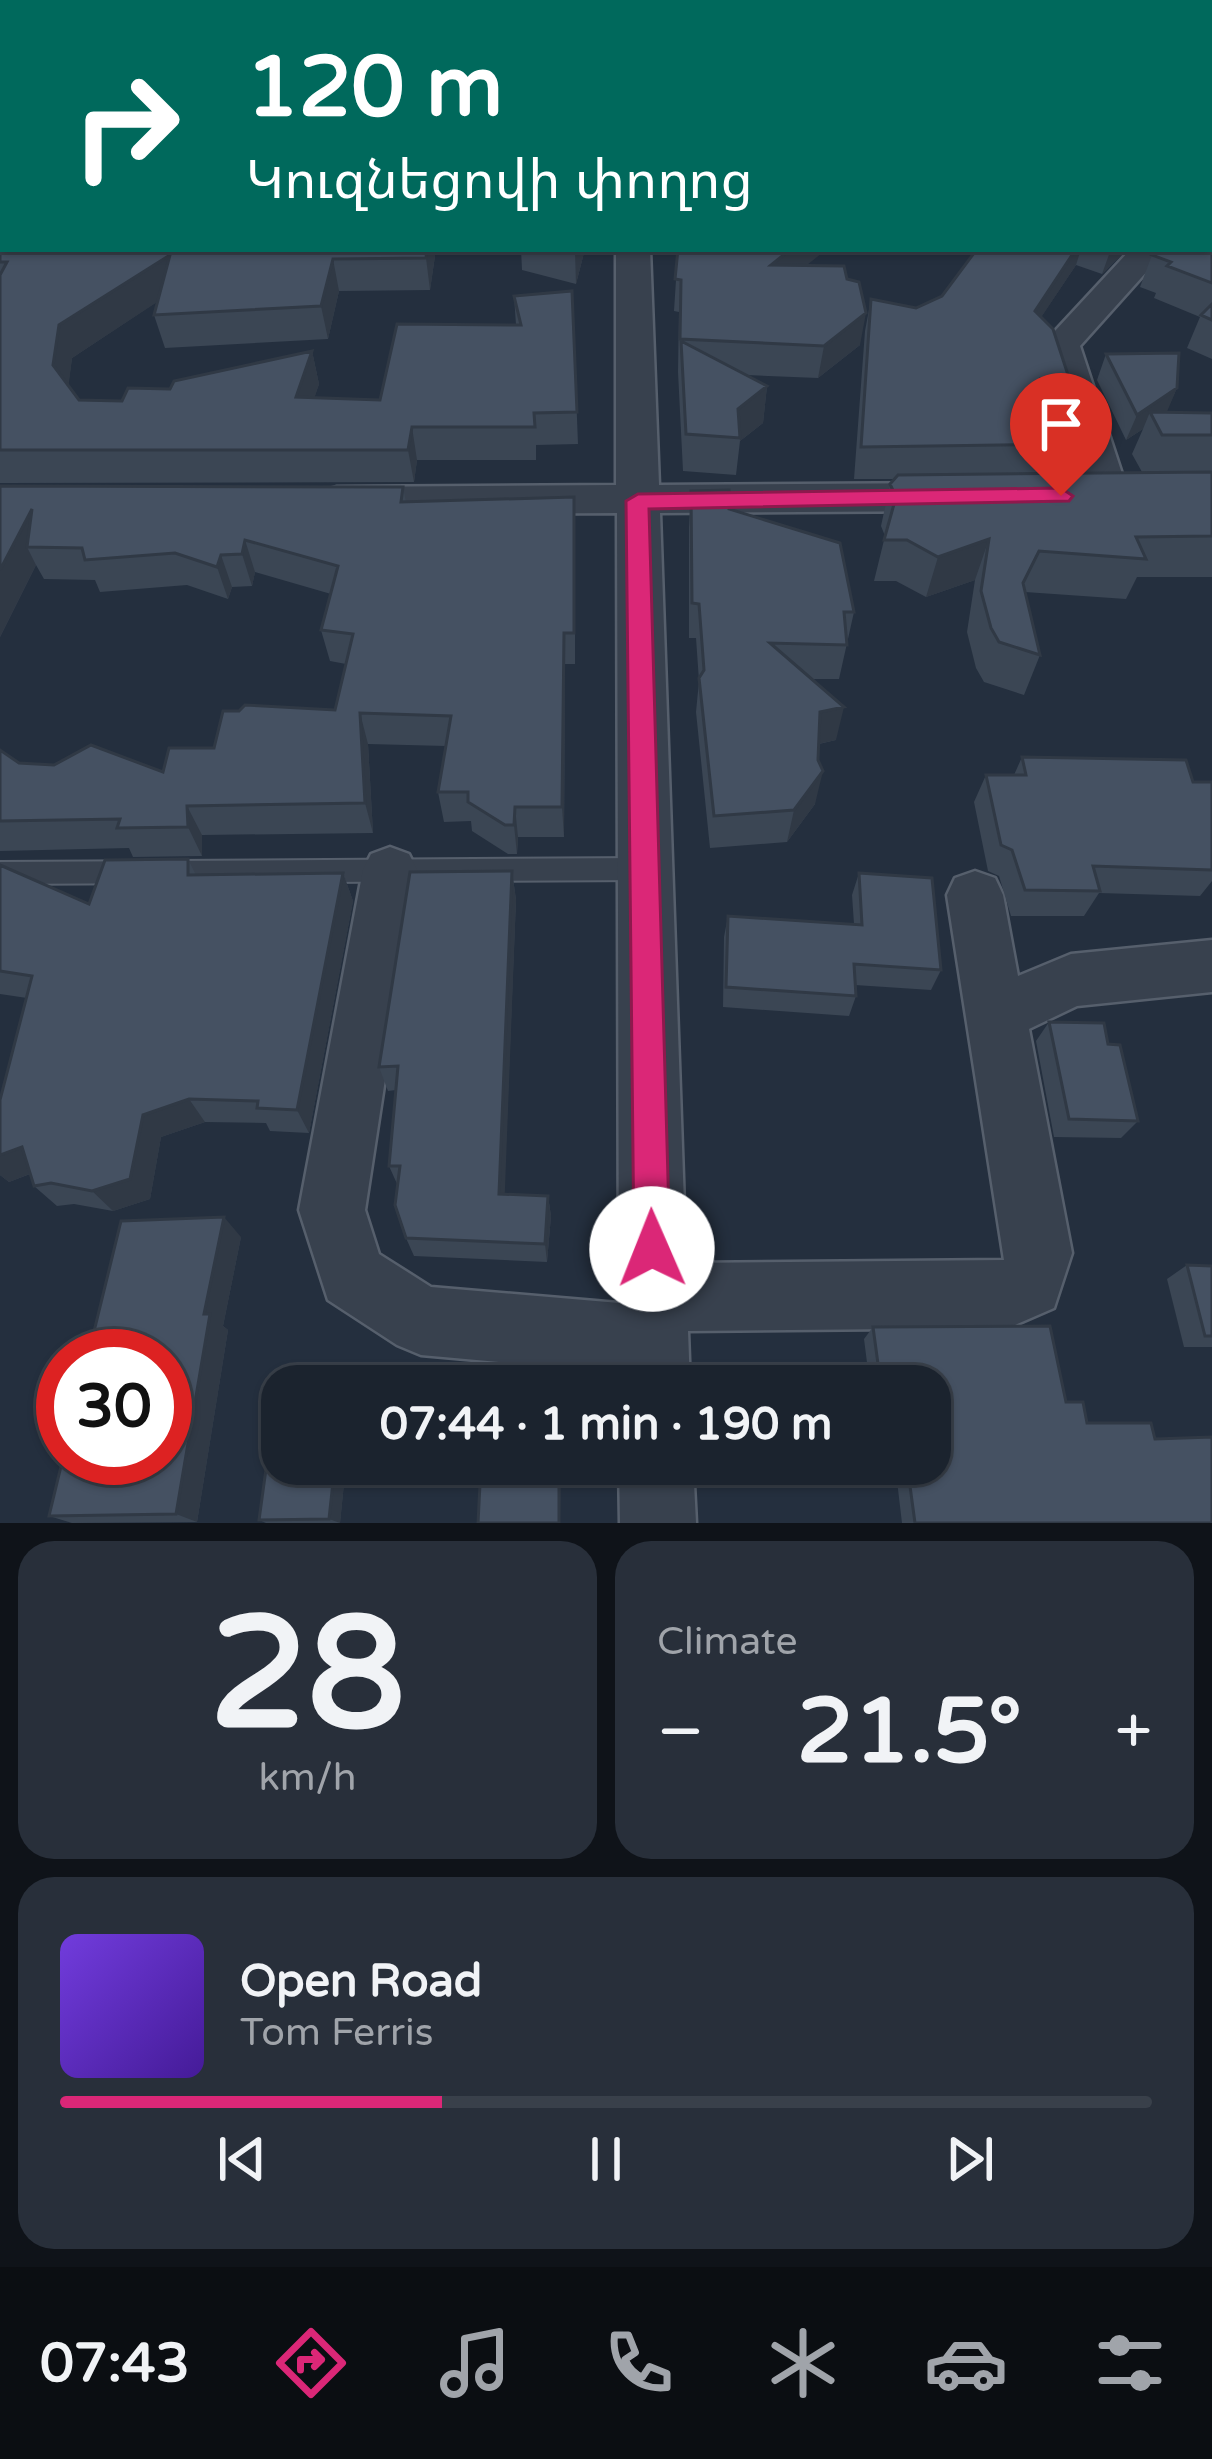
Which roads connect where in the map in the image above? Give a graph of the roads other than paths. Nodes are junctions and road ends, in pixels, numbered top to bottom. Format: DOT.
graph roads {
  1 [pos="633,252"];
  2 [pos="1162,252"];
  3 [pos="991,496"];
  4 [pos="1061,496"];
  5 [pos="307,501"];
  6 [pos="638,501"];
  7 [pos="645,869"];
  8 [pos="390,870"];
  9 [pos="0,873"];
  10 [pos="975,896"];
  11 [pos="1212,966"];
  12 [pos="999,1014"];
  13 [pos="654,1341"];
  14 [pos="657,1485"];
  15 [pos="658,1523"];
  1 -- 6 [label="street"];
  2 -- 4 [label="street"];
  3 -- 6 [label="street"];
  5 -- 6 [label="street"];
  6 -- 7 [label="street"];
  7 -- 8 [label="lane"];
  7 -- 13 [label="street"];
  8 -- 9 [label="lane"];
  8 -- 13 [label="street"];
  10 -- 12 [label="street"];
  11 -- 12 [label="street"];
  12 -- 13 [label="street"];
  14 -- 15 [label="street"];
}
